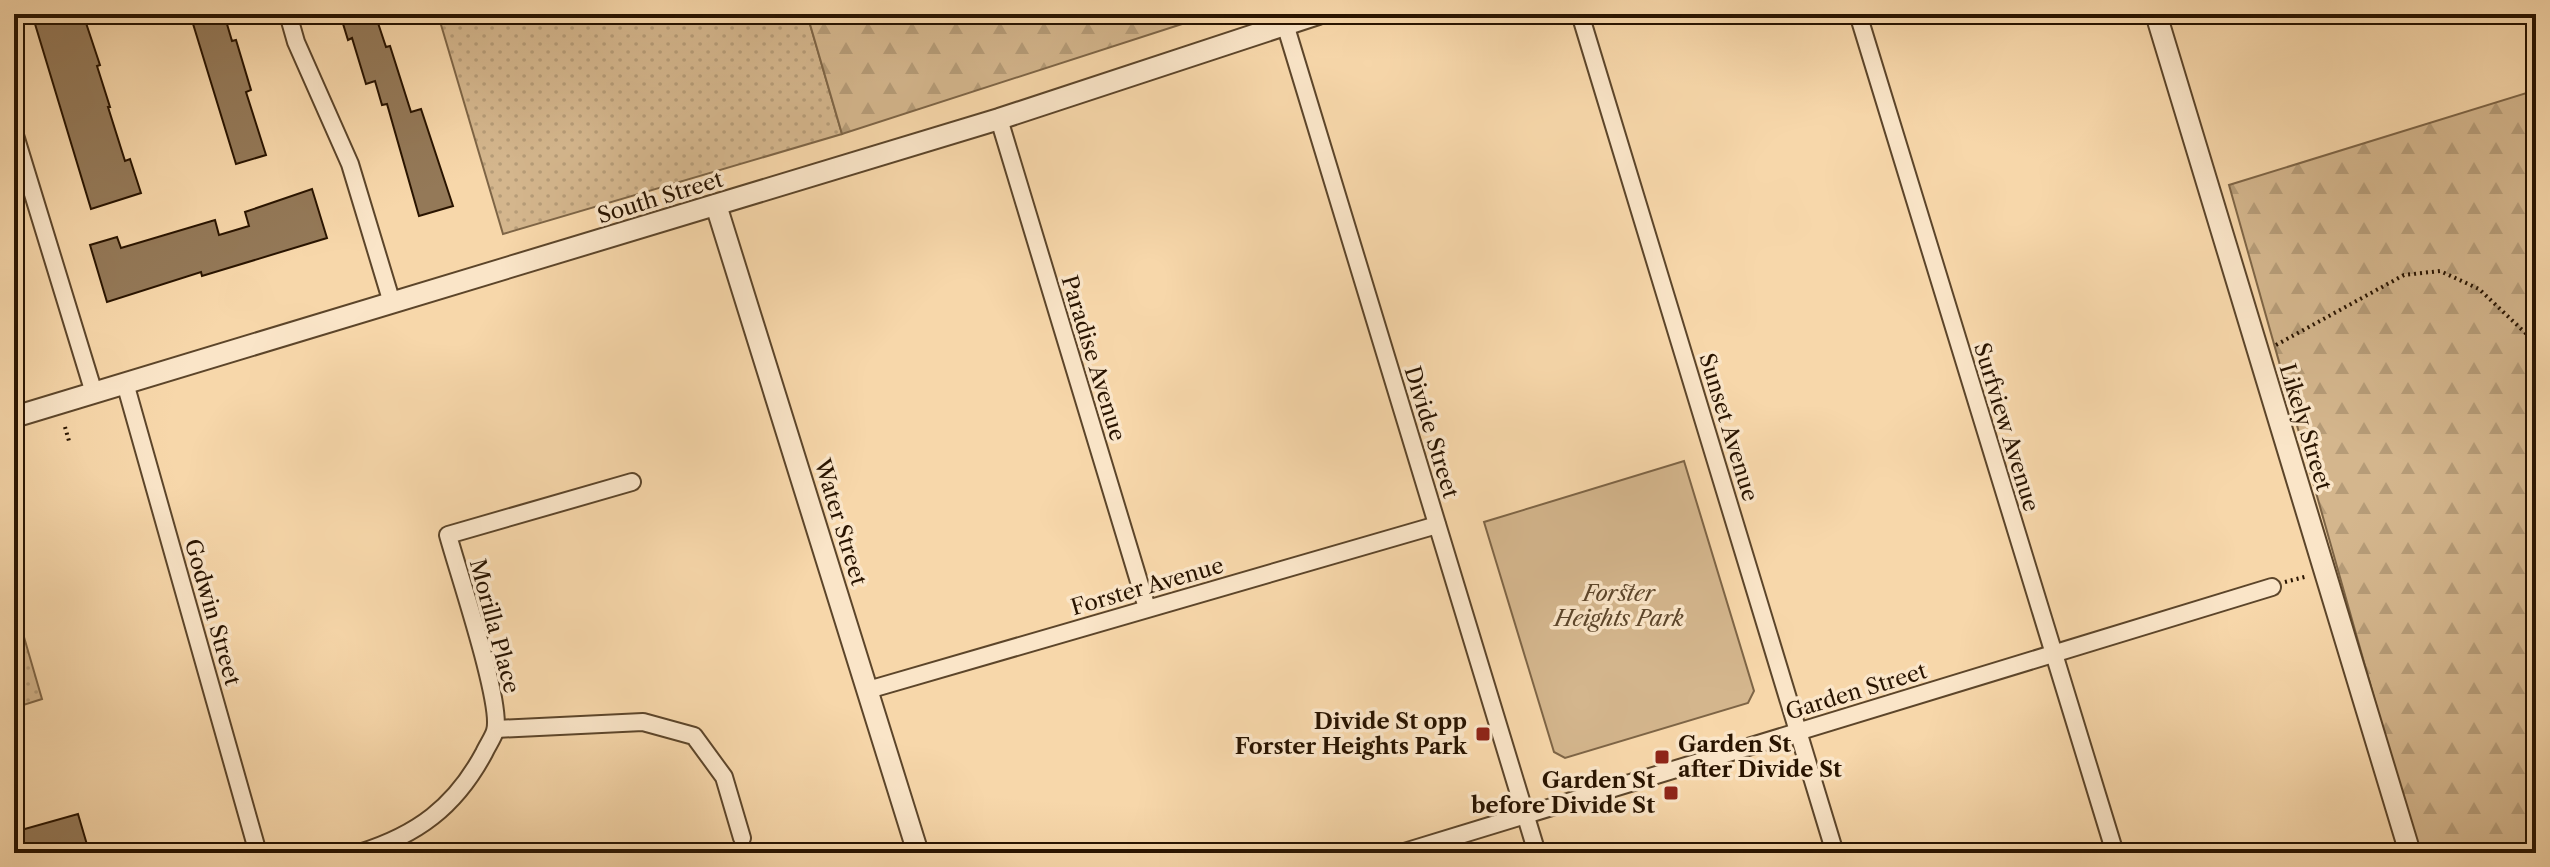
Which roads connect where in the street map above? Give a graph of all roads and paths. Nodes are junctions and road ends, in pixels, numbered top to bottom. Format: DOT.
graph roads {
  1 [pos="288,14"];
  2 [pos="1318,14"];
  3 [pos="1580,14"];
  4 [pos="1858,14"];
  5 [pos="2156,14"];
  6 [pos="1285,24"];
  7 [pos="999,119"];
  8 [pos="14,132"];
  9 [pos="716,205"];
  10 [pos="392,303"];
  11 [pos="2536,343"];
  12 [pos="2259,353"];
  13 [pos="125,383"];
  14 [pos="94,393"];
  15 [pos="14,417"];
  16 [pos="65,427"];
  17 [pos="69,441"];
  18 [pos="15,442"];
  19 [pos="23,464"];
  20 [pos="632,482"];
  21 [pos="1437,525"];
  22 [pos="2325,571"];
  23 [pos="2272,587"];
  24 [pos="1147,608"];
  25 [pos="2054,653"];
  26 [pos="868,690"];
  27 [pos="496,729"];
  28 [pos="1798,731"];
  29 [pos="1525,815"];
  30 [pos="742,838"];
  31 [pos="258,853"];
  32 [pos="359,853"];
  33 [pos="918,853"];
  34 [pos="1401,853"];
  35 [pos="1537,853"];
  36 [pos="1835,853"];
  37 [pos="2115,853"];
  38 [pos="2410,853"];
  1 -- 10 [label="street"];
  2 -- 6 [label="street, South Street"];
  3 -- 28 [label="street, Sunset Avenue"];
  4 -- 25 [label="street, Surfview Avenue"];
  5 -- 12 [label="street, Likely Street"];
  6 -- 7 [label="street, South Street"];
  6 -- 21 [label="street, Divide Street"];
  7 -- 9 [label="street, South Street"];
  7 -- 24 [label="street, Paradise Avenue"];
  8 -- 14 [label="street"];
  9 -- 10 [label="street, South Street"];
  9 -- 26 [label="street, Water Street"];
  10 -- 13 [label="street, South Street"];
  11 -- 12 [label="path"];
  12 -- 22 [label="street, Likely Street"];
  13 -- 14 [label="street, South Street"];
  13 -- 31 [label="street, Godwin Street"];
  14 -- 15 [label="street, South Street"];
  16 -- 17 [label="path"];
  18 -- 19 [label="path"];
  20 -- 27 [label="street, Morilla Place"];
  21 -- 24 [label="street, Forster Avenue"];
  21 -- 29 [label="street, Divide Street"];
  22 -- 23 [label="path"];
  22 -- 38 [label="street, Likely Street"];
  23 -- 25 [label="street, Garden Street"];
  24 -- 26 [label="street, Forster Avenue"];
  25 -- 28 [label="street, Garden Street"];
  25 -- 37 [label="street, Surfview Avenue"];
  26 -- 33 [label="street, Water Street"];
  27 -- 30 [label="street"];
  27 -- 32 [label="street"];
  28 -- 29 [label="street, Garden Street"];
  28 -- 36 [label="street, Sunset Avenue"];
  29 -- 34 [label="street, Garden Street"];
  29 -- 35 [label="street, Divide Street"];
}
